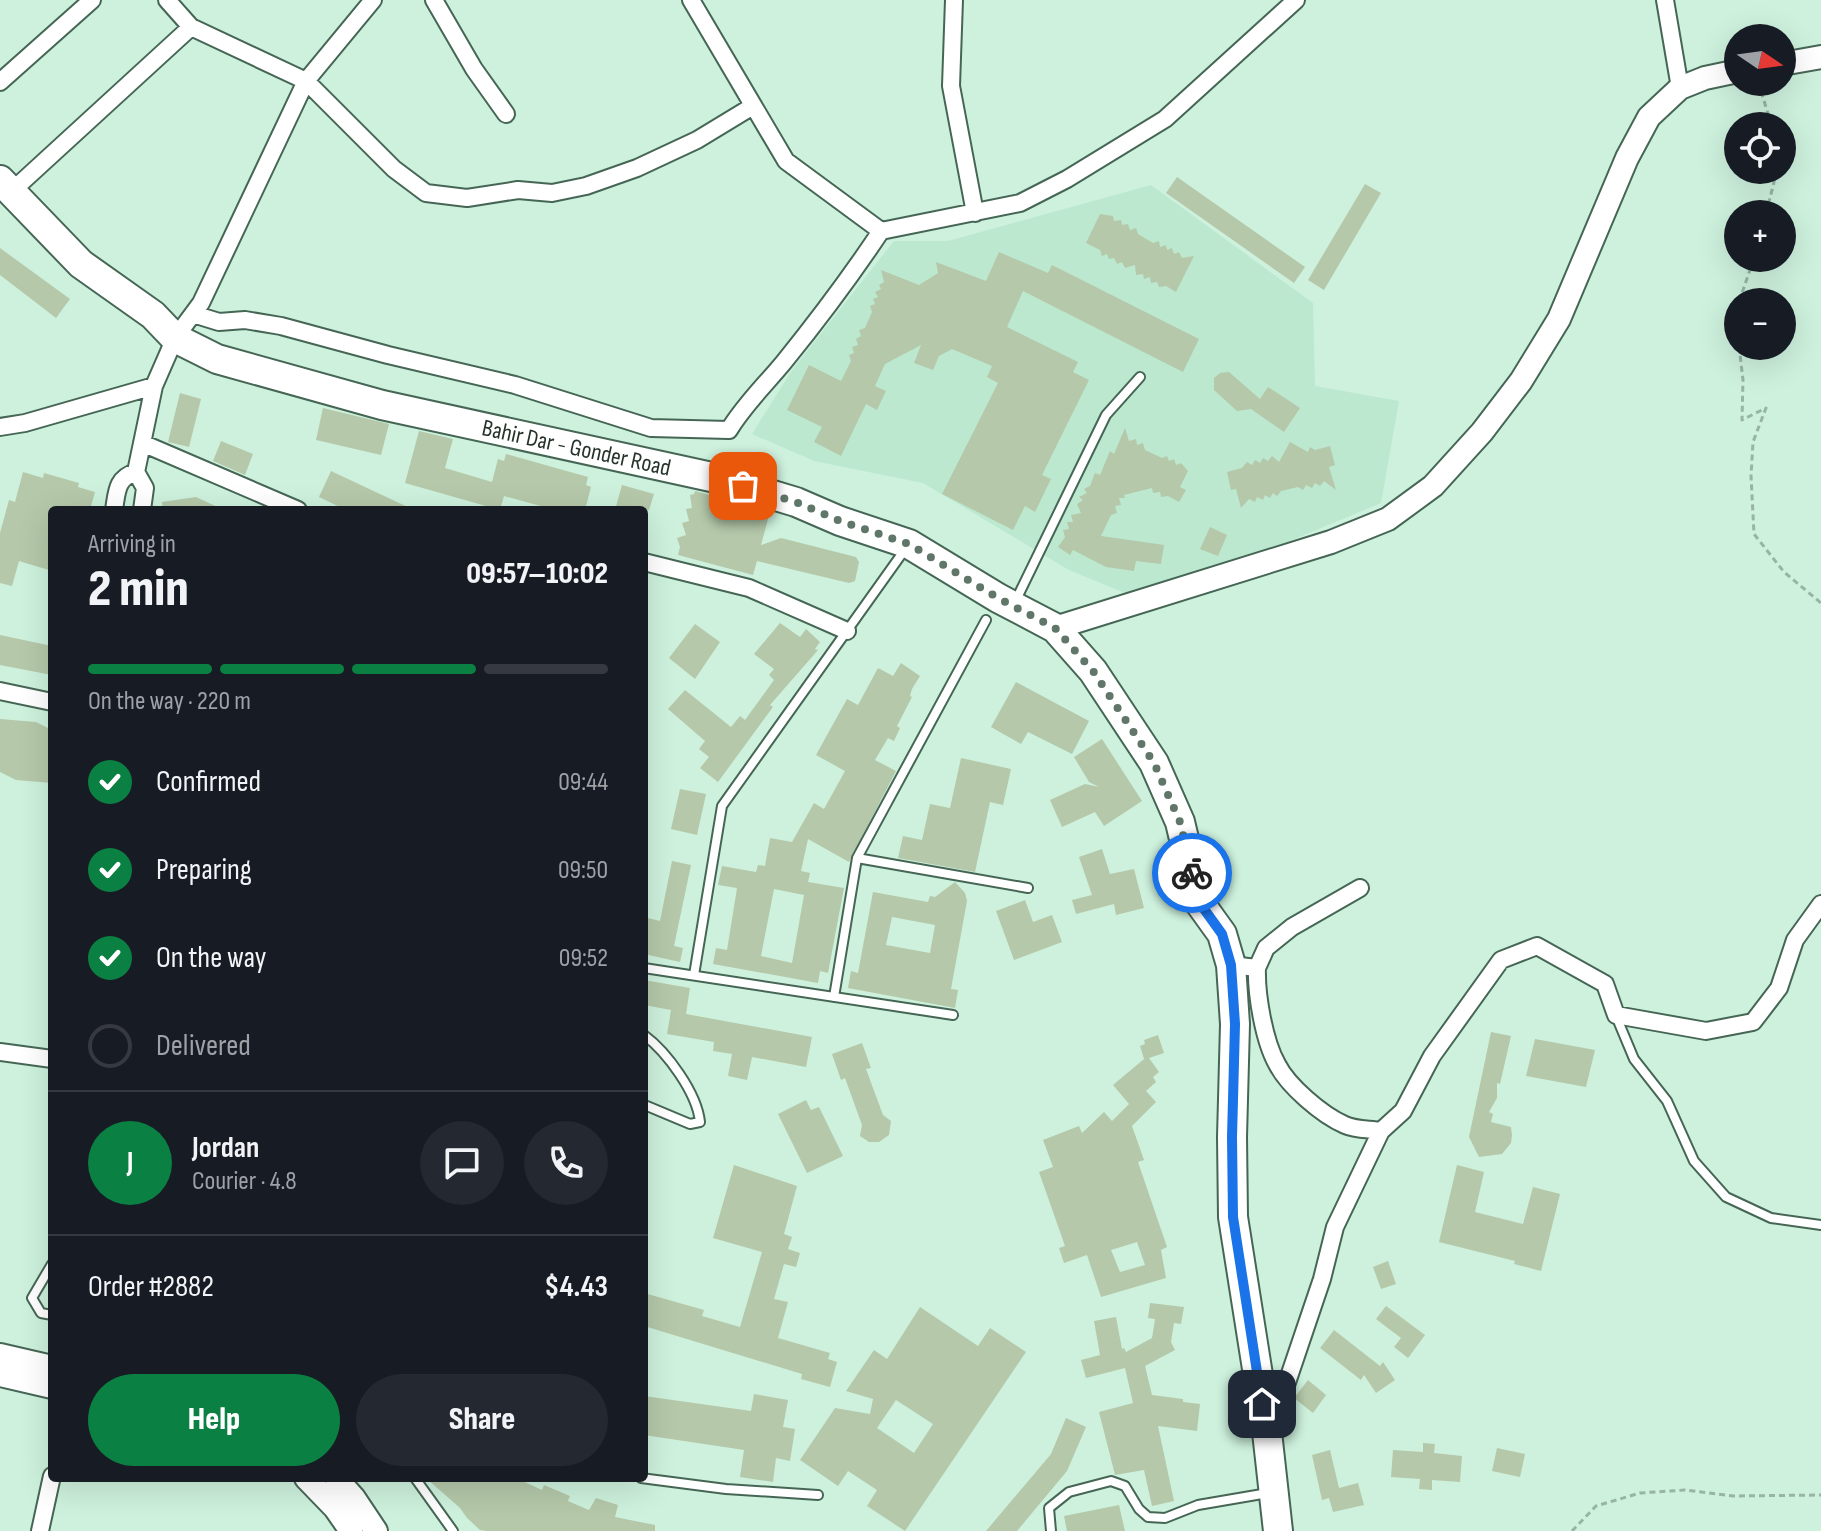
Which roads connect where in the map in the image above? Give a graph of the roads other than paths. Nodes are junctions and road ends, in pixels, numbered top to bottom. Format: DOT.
graph roads {
  1 [pos="92,0"];
  2 [pos="167,0"];
  3 [pos="373,0"];
  4 [pos="434,0"];
  5 [pos="691,0"];
  6 [pos="954,0"];
  7 [pos="1296,0"];
  8 [pos="1665,0"];
  9 [pos="191,27"];
  10 [pos="1821,57"];
  11 [pos="1796,61"];
  12 [pos="1724,74"];
  13 [pos="306,81"];
  14 [pos="0,82"];
  15 [pos="1680,88"];
  16 [pos="753,106"];
  17 [pos="506,114"];
  18 [pos="6,186"];
  19 [pos="975,213"];
  20 [pos="881,231"];
  21 [pos="193,314"];
  22 [pos="175,338"];
  23 [pos="1140,377"];
  24 [pos="154,386"];
  25 [pos="0,427"];
  26 [pos="142,443"];
  27 [pos="136,472"];
  28 [pos="115,506"];
  29 [pos="143,506"];
  30 [pos="289,506"];
  31 [pos="909,544"];
  32 [pos="648,563"];
  33 [pos="1013,604"];
  34 [pos="986,620"];
  35 [pos="1055,628"];
  36 [pos="847,631"];
  37 [pos="0,691"];
  38 [pos="48,701"];
  39 [pos="857,858"];
  40 [pos="1028,888"];
  41 [pos="1360,888"];
  42 [pos="1821,904"];
  43 [pos="1244,967"];
  44 [pos="648,969"];
  45 [pos="694,975"];
  46 [pos="834,997"];
  47 [pos="953,1015"];
  48 [pos="1616,1015"];
  49 [pos="648,1038"];
  50 [pos="0,1052"];
  51 [pos="48,1058"];
  52 [pos="648,1106"];
  53 [pos="1381,1131"];
  54 [pos="1821,1225"];
  55 [pos="48,1271"];
  56 [pos="48,1314"];
  57 [pos="0,1355"];
  58 [pos="48,1366"];
  59 [pos="0,1375"];
  60 [pos="48,1386"];
  61 [pos="1267,1432"];
  62 [pos="648,1479"];
  63 [pos="51,1482"];
  64 [pos="310,1482"];
  65 [pos="340,1482"];
  66 [pos="418,1482"];
  67 [pos="1273,1492"];
  68 [pos="818,1495"];
  69 [pos="40,1531"];
  70 [pos="351,1531"];
  71 [pos="376,1531"];
  72 [pos="453,1531"];
  73 [pos="1051,1531"];
  74 [pos="1278,1531"];
  1 -- 14 [label="street"];
  2 -- 9 [label="street"];
  3 -- 13 [label="street"];
  4 -- 17 [label="street"];
  5 -- 16 [label="street"];
  6 -- 19 [label="street"];
  7 -- 19 [label="street"];
  8 -- 15 [label="street"];
  9 -- 13 [label="street"];
  9 -- 18 [label="street"];
  10 -- 11 [label="street"];
  12 -- 15 [label="street"];
  13 -- 16 [label="street"];
  13 -- 21 [label="street"];
  15 -- 35 [label="street"];
  16 -- 20 [label="street"];
  18 -- 22 [label="highway, Bahir Dar - Gonder Road"];
  19 -- 20 [label="street"];
  20 -- 21 [label="street"];
  21 -- 22 [label="street"];
  22 -- 24 [label="street"];
  22 -- 31 [label="highway, Bahir Dar - Gonder Road"];
  23 -- 33 [label="lane"];
  24 -- 25 [label="street"];
  24 -- 26 [label="street"];
  26 -- 27 [label="street"];
  26 -- 30 [label="street"];
  27 -- 28 [label="street"];
  27 -- 29 [label="street"];
  31 -- 33 [label="highway, Bahir Dar - Gonder Road"];
  31 -- 36 [label="lane"];
  32 -- 36 [label="street"];
  33 -- 35 [label="highway, Bahir Dar - Gonder Road"];
  34 -- 39 [label="lane"];
  35 -- 43 [label="highway, Bahir Dar - Gonder Road"];
  36 -- 45 [label="lane"];
  37 -- 38 [label="street"];
  39 -- 40 [label="lane"];
  39 -- 46 [label="lane"];
  41 -- 43 [label="street"];
  42 -- 48 [label="street"];
  43 -- 53 [label="street"];
  43 -- 61 [label="highway, Bahir Dar - Gonder Road"];
  44 -- 45 [label="lane"];
  45 -- 46 [label="lane"];
  46 -- 47 [label="lane"];
  48 -- 53 [label="street"];
  48 -- 54 [label="lane"];
  49 -- 52 [label="lane"];
  50 -- 51 [label="street"];
  53 -- 61 [label="street"];
  55 -- 56 [label="lane"];
  57 -- 58 [label="street"];
  59 -- 60 [label="street"];
  61 -- 67 [label="highway, Bahir Dar - Gonder Road"];
  62 -- 68 [label="lane"];
  63 -- 69 [label="street"];
  64 -- 70 [label="street"];
  65 -- 71 [label="street"];
  66 -- 72 [label="lane"];
  67 -- 73 [label="lane"];
  67 -- 74 [label="highway, Bahir Dar - Gonder Road"];
}
